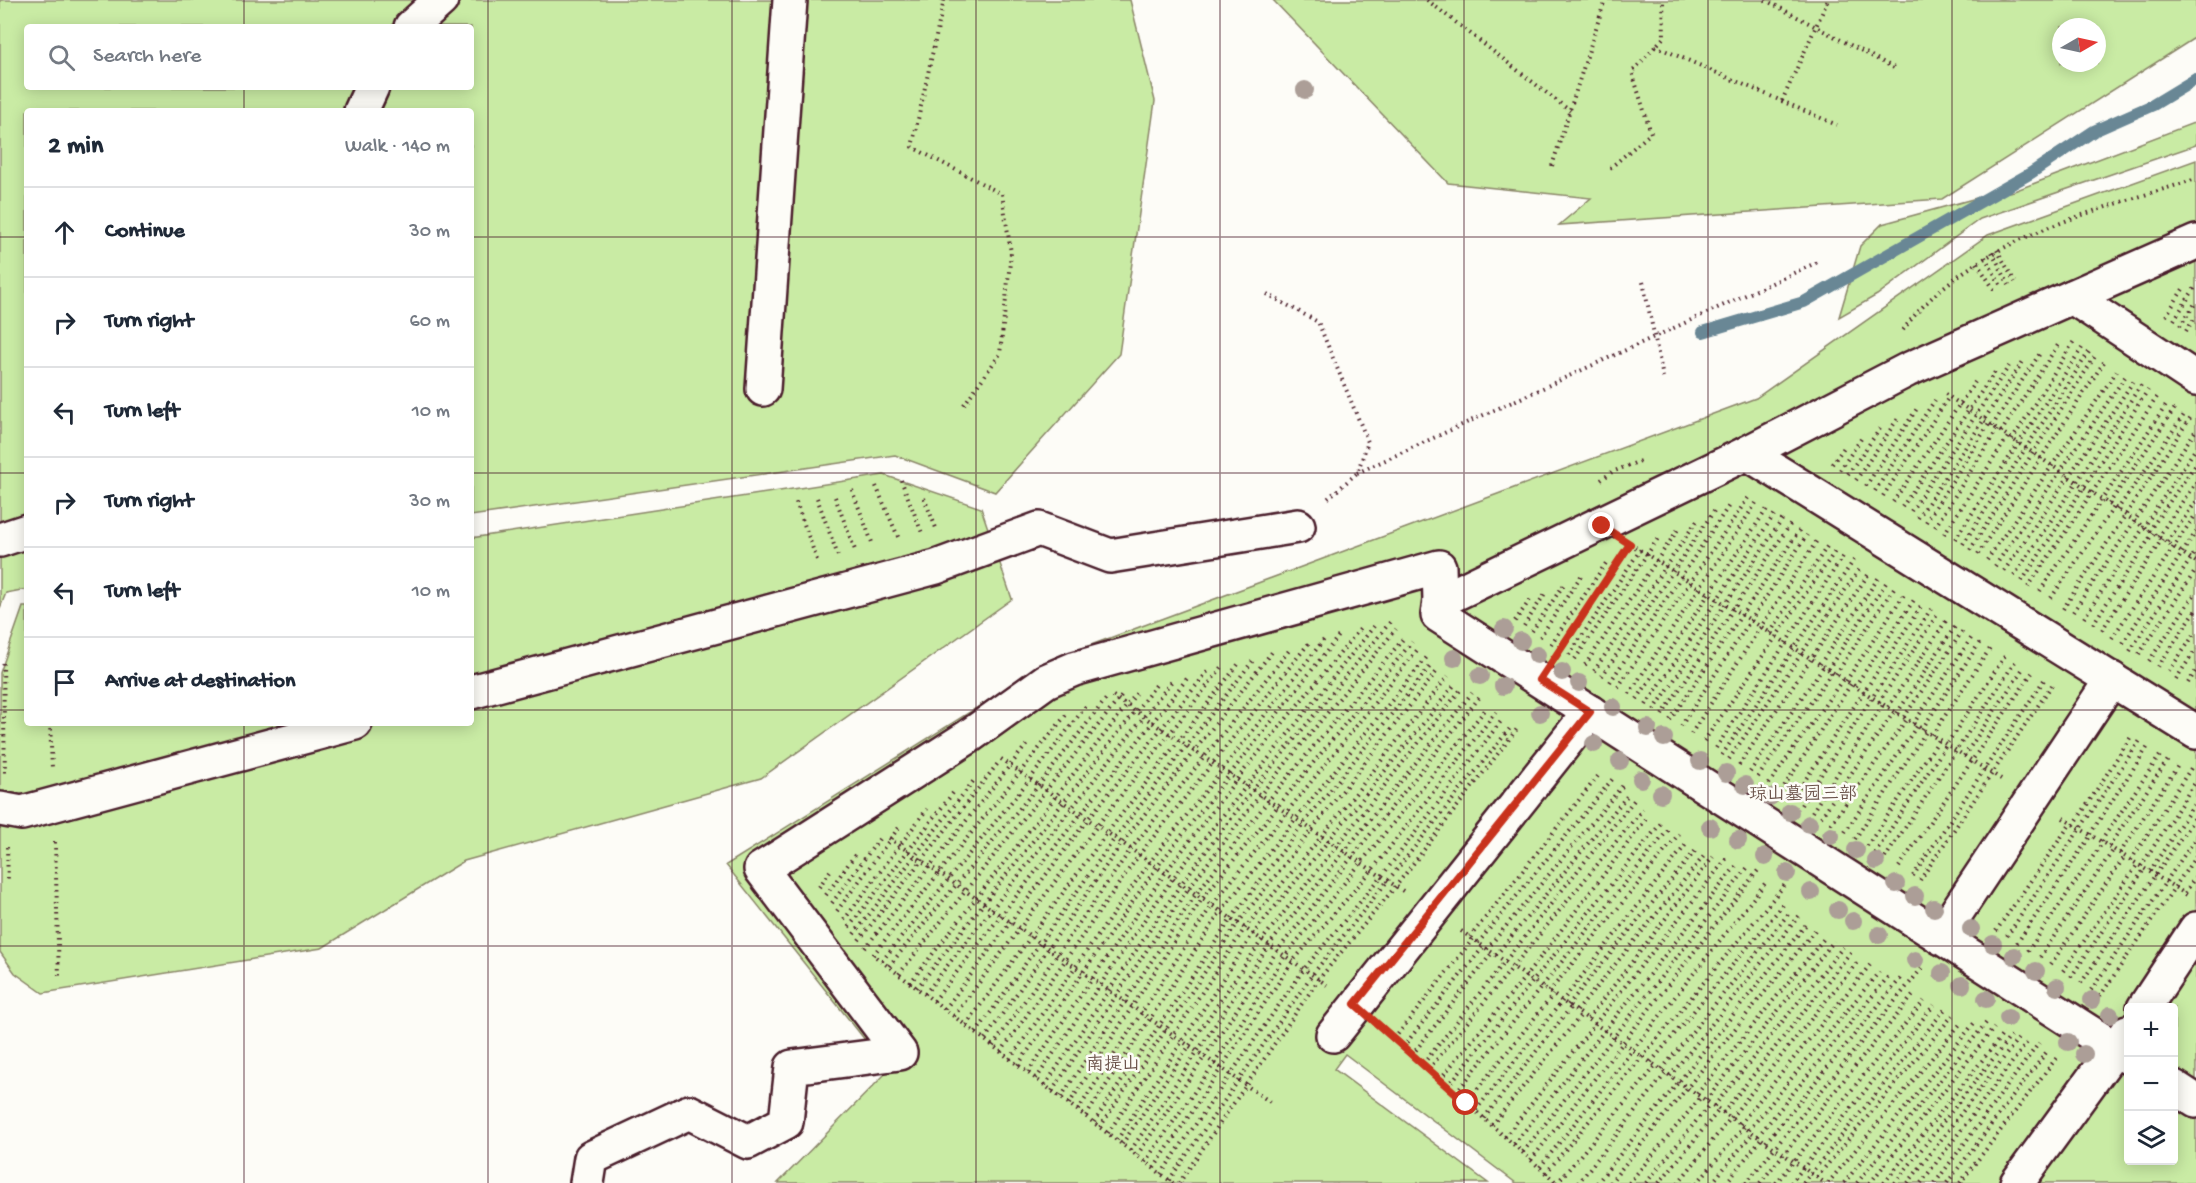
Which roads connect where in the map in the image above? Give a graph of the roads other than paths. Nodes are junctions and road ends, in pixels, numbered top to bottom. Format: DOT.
graph roads {
  1 [pos="441,0"];
  2 [pos="790,0"];
  3 [pos="414,24"];
  4 [pos="371,90"];
  5 [pos="362,108"];
  6 [pos="2196,242"];
  7 [pos="2145,348"];
  8 [pos="763,389"];
  9 [pos="1790,479"];
  10 [pos="1298,526"];
  11 [pos="24,532"];
  12 [pos="0,540"];
  13 [pos="1440,601"];
  14 [pos="2072,655"];
  15 [pos="474,691"];
  16 [pos="344,726"];
  17 [pos="1696,780"];
  18 [pos="0,809"];
  19 [pos="2196,929"];
  20 [pos="1943,939"];
  21 [pos="2147,1003"];
  22 [pos="1333,1035"];
  23 [pos="2124,1046"];
  24 [pos="2178,1090"];
  25 [pos="2196,1101"];
  26 [pos="587,1183"];
  27 [pos="2017,1183"];
  1 -- 3 [label="street"];
  2 -- 8 [label="street"];
  4 -- 5 [label="street"];
  6 -- 7 [label="street"];
  7 -- 9 [label="street"];
  9 -- 13 [label="street"];
  9 -- 14 [label="street"];
  10 -- 15 [label="street"];
  11 -- 12 [label="street"];
  13 -- 17 [label="street"];
  13 -- 26 [label="street"];
  14 -- 20 [label="street"];
  16 -- 18 [label="street"];
  17 -- 20 [label="street"];
  17 -- 22 [label="street"];
  19 -- 21 [label="street"];
  20 -- 23 [label="street"];
  23 -- 27 [label="street"];
  24 -- 25 [label="street"];
}
